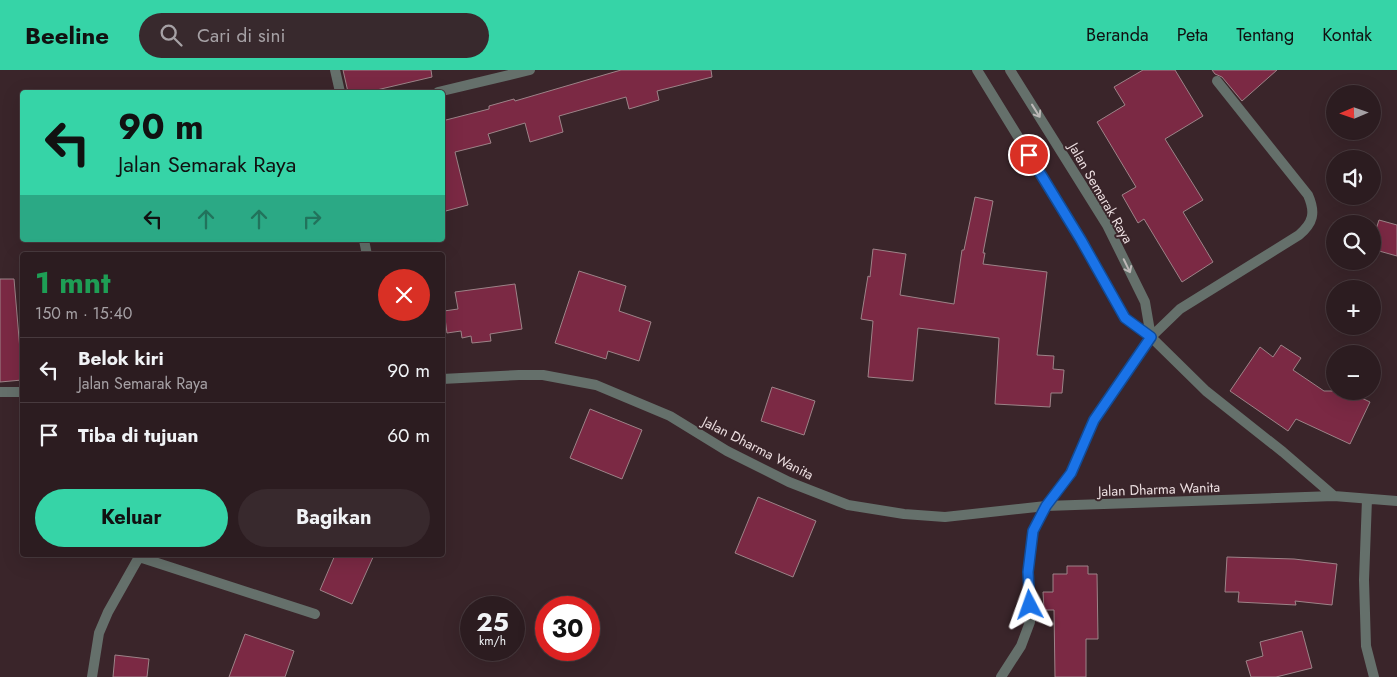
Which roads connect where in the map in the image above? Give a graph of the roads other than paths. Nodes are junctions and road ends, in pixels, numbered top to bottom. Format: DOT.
graph roads {
  1 [pos="335,70"];
  2 [pos="530,70"];
  3 [pos="977,70"];
  4 [pos="1010,70"];
  5 [pos="1217,81"];
  6 [pos="340,90"];
  7 [pos="445,90"];
  8 [pos="1151,337"];
  9 [pos="445,379"];
  10 [pos="0,392"];
  11 [pos="20,392"];
  12 [pos="1334,496"];
  13 [pos="1368,499"];
  14 [pos="1397,501"];
  15 [pos="1046,506"];
  16 [pos="139,557"];
  17 [pos="143,557"];
  18 [pos="315,614"];
  19 [pos="92,677"];
  20 [pos="1001,677"];
  21 [pos="1374,677"];
  1 -- 6 [label="street"];
  2 -- 7 [label="street"];
  3 -- 8 [label="street"];
  4 -- 8 [label="street, Jalan Semarak Raya, one-way"];
  5 -- 8 [label="street"];
  8 -- 12 [label="street"];
  8 -- 15 [label="street"];
  9 -- 15 [label="street, Jalan Dharma Wanita"];
  10 -- 11 [label="street"];
  12 -- 13 [label="street, Jalan Dharma Wanita"];
  12 -- 15 [label="street, Jalan Dharma Wanita"];
  13 -- 14 [label="street, Jalan Dharma Wanita"];
  13 -- 21 [label="street"];
  15 -- 20 [label="street"];
  16 -- 19 [label="street"];
  17 -- 18 [label="street"];
}
